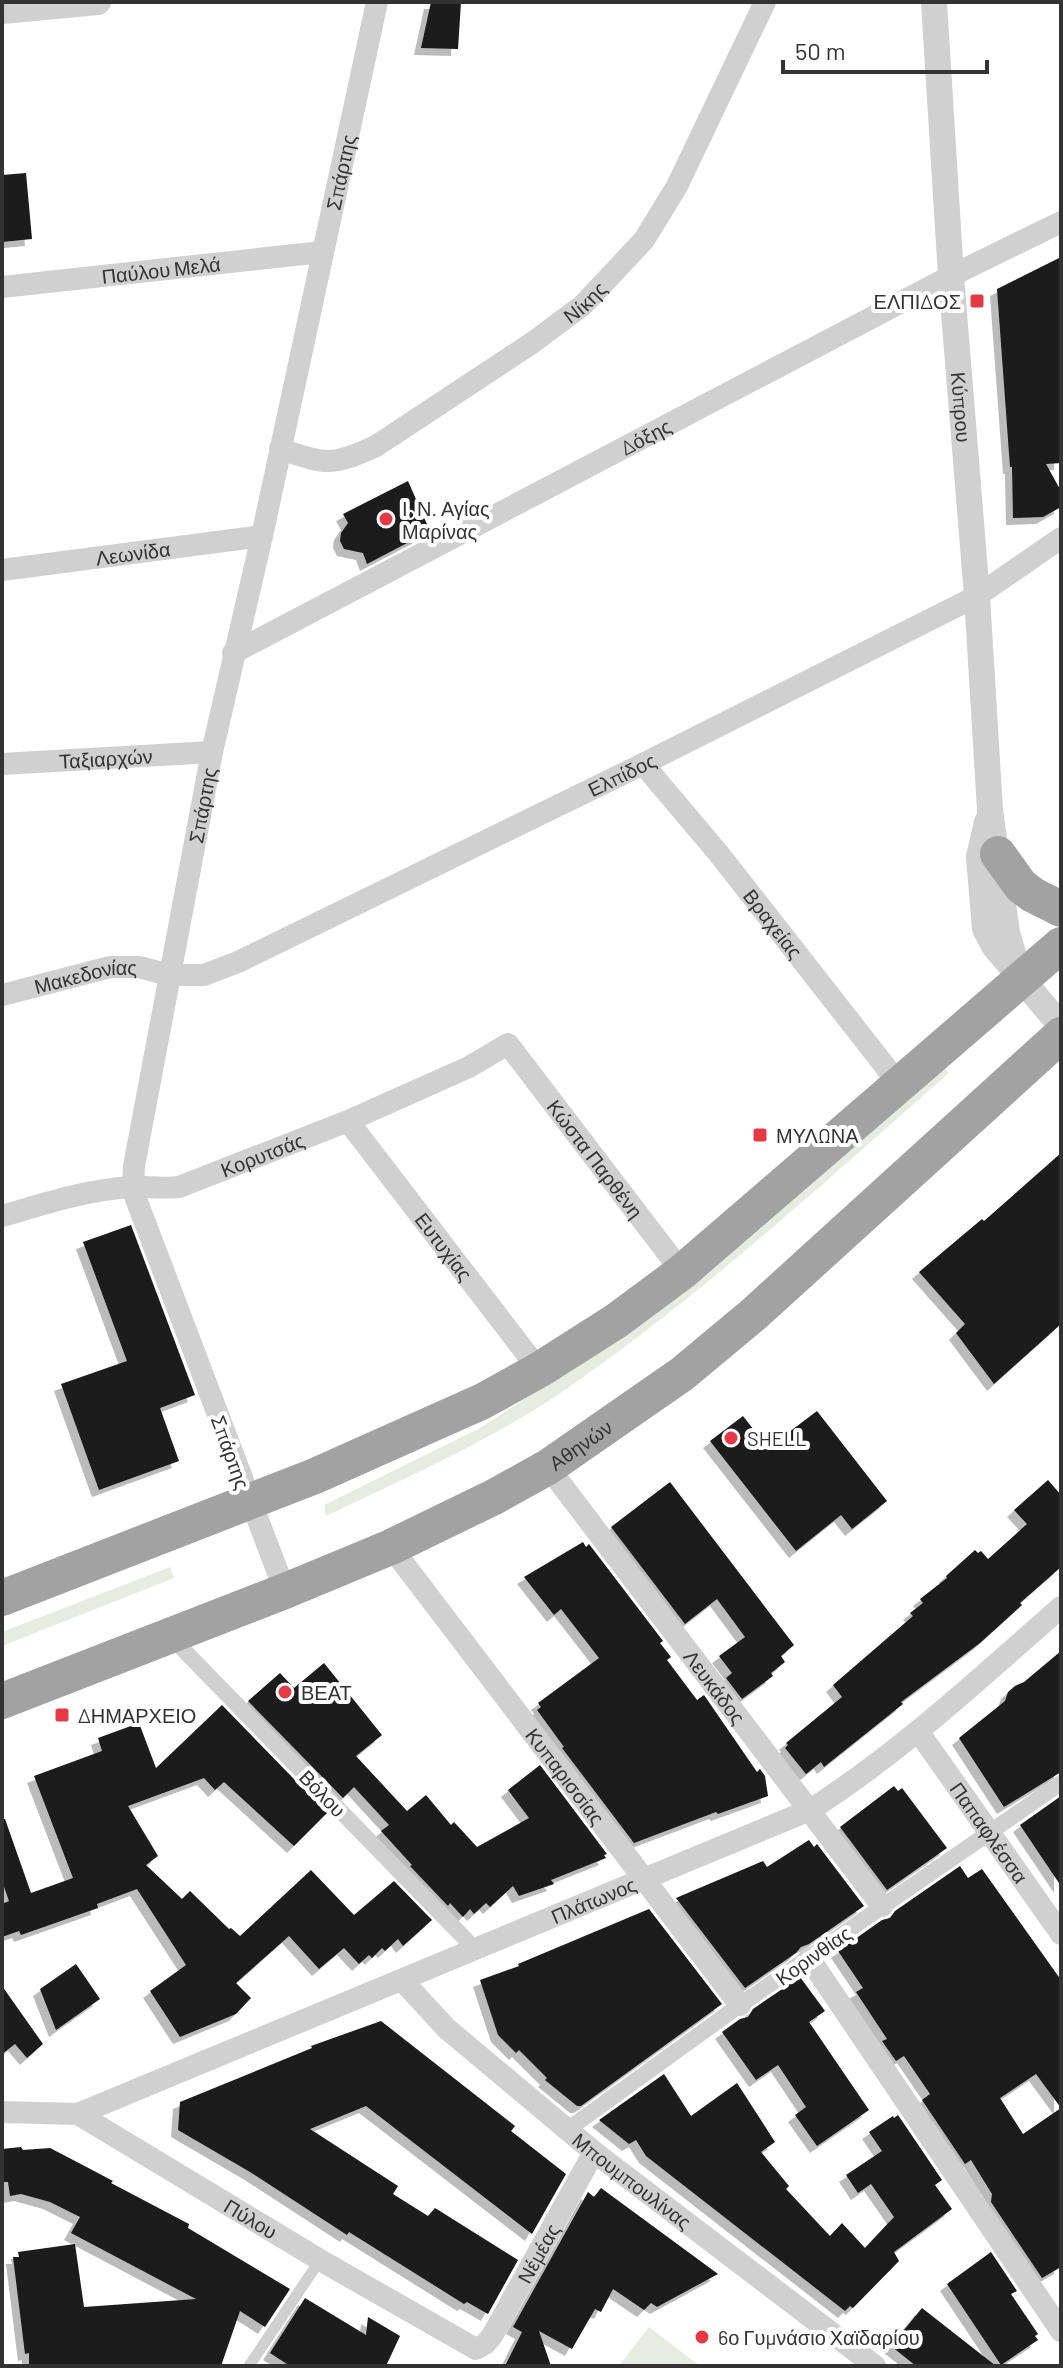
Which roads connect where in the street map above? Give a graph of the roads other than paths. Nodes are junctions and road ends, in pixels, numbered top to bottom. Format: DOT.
graph roads {
  1 [pos="98,2"];
  2 [pos="377,2"];
  3 [pos="765,2"];
  4 [pos="934,2"];
  5 [pos="2,11"];
  6 [pos="1061,222"];
  7 [pos="322,252"];
  8 [pos="951,276"];
  9 [pos="2,287"];
  10 [pos="280,449"];
  11 [pos="262,536"];
  12 [pos="1061,538"];
  13 [pos="2,570"];
  14 [pos="977,596"];
  15 [pos="233,653"];
  16 [pos="212,752"];
  17 [pos="2,764"];
  18 [pos="643,764"];
  19 [pos="990,810"];
  20 [pos="998,854"];
  21 [pos="1061,909"];
  22 [pos="1061,945"];
  23 [pos="169,975"];
  24 [pos="1021,980"];
  25 [pos="2,995"];
  26 [pos="1061,1026"];
  27 [pos="1061,1035"];
  28 [pos="508,1044"];
  29 [pos="899,1084"];
  30 [pos="348,1121"];
  31 [pos="133,1187"];
  32 [pos="2,1216"];
  33 [pos="682,1272"];
  34 [pos="539,1370"];
  35 [pos="548,1467"];
  36 [pos="248,1501"];
  37 [pos="391,1547"];
  38 [pos="285,1591"];
  39 [pos="2,1598"];
  40 [pos="1061,1607"];
  41 [pos="169,1636"];
  42 [pos="2,1701"];
  43 [pos="918,1731"];
  44 [pos="1061,1783"];
  45 [pos="810,1810"];
  46 [pos="990,1831"];
  47 [pos="645,1878"];
  48 [pos="882,1906"];
  49 [pos="1061,1934"];
  50 [pos="476,1950"];
  51 [pos="809,1958"];
  52 [pos="402,1980"];
  53 [pos="740,2005"];
  54 [pos="2,2100"];
  55 [pos="12,2112"];
  56 [pos="78,2114"];
  57 [pos="567,2130"];
  58 [pos="594,2152"];
  59 [pos="320,2260"];
  60 [pos="1061,2331"];
  61 [pos="476,2349"];
  62 [pos="249,2366"];
  63 [pos="875,2366"];
  1 -- 5 [label="street"];
  2 -- 7 [label="street, Σπάρτης"];
  3 -- 10 [label="street, Νίκης"];
  4 -- 8 [label="street, Κύπρου"];
  6 -- 8 [label="street, Δόξης"];
  7 -- 9 [label="street, Παύλου Μελά"];
  7 -- 10 [label="street, Σπάρτης"];
  8 -- 14 [label="street, Κύπρου"];
  8 -- 15 [label="street, Δόξης"];
  10 -- 11 [label="street, Σπάρτης"];
  11 -- 13 [label="street, Λεωνίδα"];
  11 -- 15 [label="street, Σπάρτης"];
  12 -- 14 [label="street, Ελπίδος"];
  14 -- 18 [label="street, Ελπίδος"];
  14 -- 19 [label="street, Κύπρου"];
  15 -- 16 [label="street, Σπάρτης"];
  16 -- 17 [label="street, Ταξιαρχών"];
  16 -- 23 [label="street, Σπάρτης"];
  18 -- 23 [label="street, Ελπίδος"];
  18 -- 29 [label="street, Βραχείας"];
  19 -- 20 [label="street, Κύπρου"];
  19 -- 24 [label="street, Κύπρου"];
  20 -- 21 [label="highway"];
  20 -- 24 [label="street, Κύπρου"];
  22 -- 24 [label="highway"];
  23 -- 25 [label="street, Μακεδονίας"];
  23 -- 31 [label="street, Σπάρτης"];
  24 -- 26 [label="street"];
  24 -- 29 [label="highway"];
  27 -- 35 [label="highway, Αθηνών"];
  28 -- 30 [label="street, Κορυτσάς"];
  28 -- 33 [label="street, Κώστα Παρθένη"];
  29 -- 33 [label="highway"];
  30 -- 31 [label="street, Κορυτσάς"];
  30 -- 34 [label="street, Ευτυχίας"];
  31 -- 32 [label="street, Κορυτσάς"];
  31 -- 36 [label="street, Σπάρτης"];
  33 -- 34 [label="highway"];
  34 -- 36 [label="highway"];
  35 -- 37 [label="highway, Αθηνών"];
  35 -- 45 [label="street, Λευκάδος"];
  36 -- 38 [label="street, Σπάρτης"];
  36 -- 39 [label="highway"];
  37 -- 38 [label="highway, Αθηνών"];
  37 -- 47 [label="street, Κυπαρισσίας"];
  38 -- 41 [label="highway, Αθηνών"];
  40 -- 43 [label="street, Πλάτωνος"];
  41 -- 42 [label="highway, Αθηνών"];
  41 -- 50 [label="street, Βόλου"];
  43 -- 45 [label="street, Πλάτωνος"];
  43 -- 46 [label="street, Παπαφλέσσα"];
  44 -- 46 [label="street, Κορινθίας"];
  45 -- 47 [label="street, Πλάτωνος"];
  45 -- 48 [label="street, Λευκάδος"];
  46 -- 48 [label="street, Κορινθίας"];
  46 -- 49 [label="street, Παπαφλέσσα"];
  47 -- 50 [label="street, Πλάτωνος"];
  47 -- 53 [label="street, Κυπαρισσίας"];
  48 -- 51 [label="street, Κορινθίας"];
  50 -- 52 [label="street, Πλάτωνος"];
  51 -- 53 [label="street, Κορινθίας"];
  51 -- 60 [label="street"];
  52 -- 56 [label="street, Πλάτωνος"];
  52 -- 57 [label="street, Μπουμπουλίνας"];
  53 -- 57 [label="street, Κορινθίας"];
  54 -- 55 [label="street"];
  55 -- 56 [label="street"];
  56 -- 59 [label="street, Πύλου"];
  57 -- 58 [label="street, Μπουμπουλίνας"];
  58 -- 61 [label="street, Νέμέας"];
  58 -- 63 [label="street, Μπουμπουλίνας"];
  59 -- 61 [label="street, Πύλου"];
  59 -- 62 [label="lane"];
}
